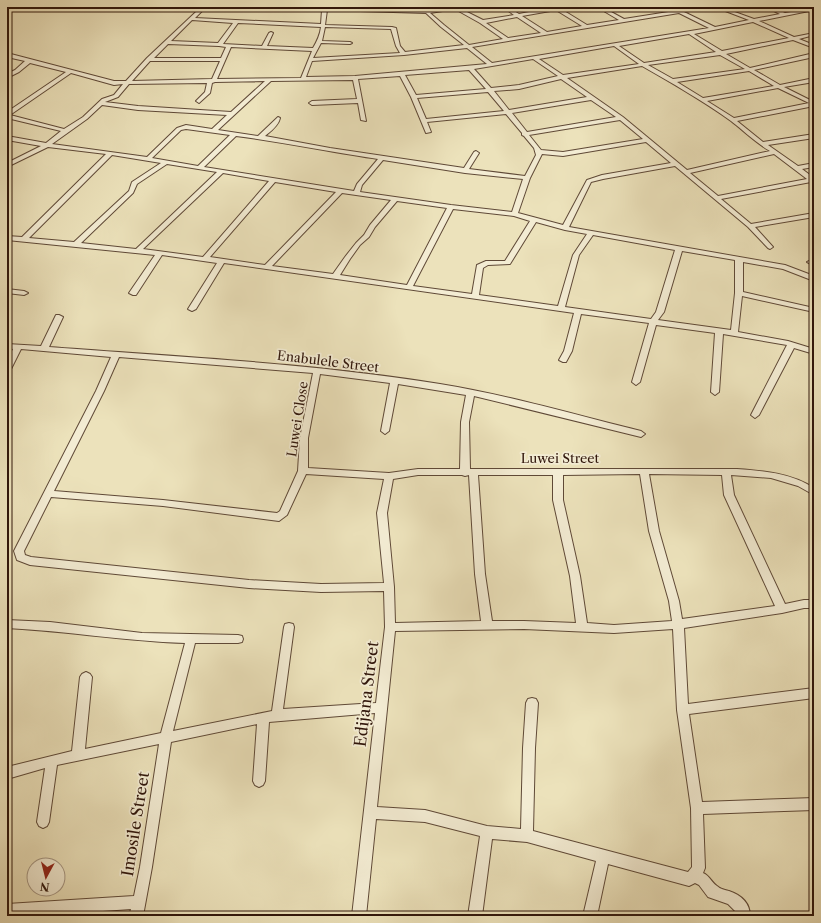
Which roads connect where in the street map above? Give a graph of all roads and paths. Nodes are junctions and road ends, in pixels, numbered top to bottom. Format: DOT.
graph roads {
  1 [pos="180,7"];
  2 [pos="257,7"];
  3 [pos="464,7"];
  4 [pos="505,7"];
  5 [pos="567,7"];
  6 [pos="599,7"];
  7 [pos="672,7"];
  8 [pos="708,7"];
  9 [pos="718,7"];
  10 [pos="768,7"];
  11 [pos="203,8"];
  12 [pos="324,8"];
  13 [pos="456,8"];
  14 [pos="555,8"];
  15 [pos="814,10"];
  16 [pos="427,12"];
  17 [pos="680,12"];
  18 [pos="785,14"];
  19 [pos="520,16"];
  20 [pos="190,19"];
  21 [pos="388,20"];
  22 [pos="624,21"];
  23 [pos="755,21"];
  24 [pos="236,22"];
  25 [pos="482,22"];
  26 [pos="323,26"];
  27 [pos="586,27"];
  28 [pos="714,29"];
  29 [pos="271,33"];
  30 [pos="545,33"];
  31 [pos="690,33"];
  32 [pos="814,34"];
  33 [pos="795,38"];
  34 [pos="507,40"];
  35 [pos="167,42"];
  36 [pos="321,42"];
  37 [pos="350,43"];
  38 [pos="219,45"];
  39 [pos="615,45"];
  40 [pos="229,46"];
  41 [pos="469,46"];
  42 [pos="814,46"];
  43 [pos="264,47"];
  44 [pos="314,50"];
  45 [pos="721,53"];
  46 [pos="404,54"];
  47 [pos="7,55"];
  48 [pos="814,55"];
  49 [pos="533,57"];
  50 [pos="150,59"];
  51 [pos="30,60"];
  52 [pos="222,60"];
  53 [pos="310,60"];
  54 [pos="642,64"];
  55 [pos="491,65"];
  56 [pos="470,68"];
  57 [pos="749,69"];
  58 [pos="70,72"];
  59 [pos="402,75"];
  60 [pos="7,76"];
  61 [pos="562,77"];
  62 [pos="355,78"];
  63 [pos="303,80"];
  64 [pos="814,80"];
  65 [pos="269,81"];
  66 [pos="672,81"];
  67 [pos="212,82"];
  68 [pos="114,83"];
  69 [pos="127,83"];
  70 [pos="780,87"];
  71 [pos="122,90"];
  72 [pos="490,90"];
  73 [pos="414,97"];
  74 [pos="592,98"];
  75 [pos="703,100"];
  76 [pos="199,101"];
  77 [pos="360,101"];
  78 [pos="100,103"];
  79 [pos="312,103"];
  80 [pos="814,104"];
  81 [pos="507,112"];
  82 [pos="232,114"];
  83 [pos="7,115"];
  84 [pos="621,118"];
  85 [pos="278,119"];
  86 [pos="364,120"];
  87 [pos="423,120"];
  88 [pos="733,120"];
  89 [pos="66,130"];
  90 [pos="213,132"];
  91 [pos="428,132"];
  92 [pos="234,134"];
  93 [pos="524,134"];
  94 [pos="814,136"];
  95 [pos="7,138"];
  96 [pos="259,138"];
  97 [pos="647,140"];
  98 [pos="762,144"];
  99 [pos="47,145"];
  100 [pos="538,152"];
  101 [pos="775,152"];
  102 [pos="111,153"];
  103 [pos="476,153"];
  104 [pos="382,158"];
  105 [pos="147,160"];
  106 [pos="165,163"];
  107 [pos="677,164"];
  108 [pos="7,165"];
  109 [pos="814,165"];
  110 [pos="199,168"];
  111 [pos="796,168"];
  112 [pos="465,170"];
  113 [pos="221,172"];
  114 [pos="685,172"];
  115 [pos="527,178"];
  116 [pos="273,180"];
  117 [pos="813,180"];
  118 [pos="341,191"];
  119 [pos="356,193"];
  120 [pos="715,198"];
  121 [pos="395,199"];
  122 [pos="451,207"];
  123 [pos="514,214"];
  124 [pos="814,215"];
  125 [pos="534,220"];
  126 [pos="750,226"];
  127 [pos="565,228"];
  128 [pos="592,232"];
  129 [pos="7,238"];
  130 [pos="24,239"];
  131 [pos="75,245"];
  132 [pos="770,247"];
  133 [pos="679,248"];
  134 [pos="137,250"];
  135 [pos="160,253"];
  136 [pos="206,258"];
  137 [pos="739,260"];
  138 [pos="222,261"];
  139 [pos="267,266"];
  140 [pos="336,276"];
  141 [pos="814,279"];
  142 [pos="409,287"];
  143 [pos="7,291"];
  144 [pos="24,293"];
  145 [pos="133,293"];
  146 [pos="739,293"];
  147 [pos="475,295"];
  148 [pos="192,309"];
  149 [pos="561,309"];
  150 [pos="814,310"];
  151 [pos="578,312"];
  152 [pos="59,317"];
  153 [pos="652,322"];
  154 [pos="719,331"];
  155 [pos="734,334"];
  156 [pos="791,345"];
  157 [pos="7,346"];
  158 [pos="18,347"];
  159 [pos="44,349"];
  160 [pos="814,352"];
  161 [pos="116,354"];
  162 [pos="563,360"];
  163 [pos="7,369"];
  164 [pos="317,371"];
  165 [pos="394,382"];
  166 [pos="636,382"];
  167 [pos="715,392"];
  168 [pos="470,393"];
  169 [pos="755,415"];
  170 [pos="385,431"];
  171 [pos="641,434"];
  172 [pos="303,471"];
  173 [pos="558,471"];
  174 [pos="644,471"];
  175 [pos="469,472"];
  176 [pos="726,472"];
  177 [pos="389,476"];
  178 [pos="814,492"];
  179 [pos="49,494"];
  180 [pos="389,587"];
  181 [pos="814,604"];
  182 [pos="782,609"];
  183 [pos="7,624"];
  184 [pos="678,624"];
  185 [pos="487,625"];
  186 [pos="289,627"];
  187 [pos="390,627"];
  188 [pos="582,628"];
  189 [pos="191,639"];
  190 [pos="238,639"];
  191 [pos="86,677"];
  192 [pos="814,693"];
  193 [pos="532,703"];
  194 [pos="380,708"];
  195 [pos="683,710"];
  196 [pos="277,715"];
  197 [pos="264,718"];
  198 [pos="166,737"];
  199 [pos="78,755"];
  200 [pos="52,761"];
  201 [pos="7,773"];
  202 [pos="259,782"];
  203 [pos="814,804"];
  204 [pos="697,808"];
  205 [pos="369,813"];
  206 [pos="43,822"];
  207 [pos="487,832"];
  208 [pos="527,836"];
  209 [pos="603,857"];
  210 [pos="695,876"];
  211 [pos="139,902"];
  212 [pos="7,911"];
  213 [pos="136,916"];
  214 [pos="359,916"];
  215 [pos="475,916"];
  216 [pos="590,916"];
  217 [pos="743,916"];
  1 -- 11 [label="street"];
  2 -- 12 [label="street"];
  3 -- 13 [label="street"];
  4 -- 19 [label="street"];
  5 -- 14 [label="street"];
  6 -- 22 [label="street"];
  7 -- 17 [label="street"];
  8 -- 17 [label="street"];
  9 -- 23 [label="street"];
  10 -- 18 [label="street"];
  11 -- 20 [label="street"];
  12 -- 21 [label="street"];
  12 -- 26 [label="street"];
  13 -- 16 [label="street"];
  13 -- 25 [label="street"];
  14 -- 19 [label="street"];
  14 -- 27 [label="street"];
  15 -- 18 [label="street"];
  16 -- 21 [label="street"];
  16 -- 41 [label="street"];
  17 -- 22 [label="street"];
  17 -- 28 [label="street"];
  18 -- 23 [label="street"];
  19 -- 25 [label="street"];
  19 -- 30 [label="street"];
  20 -- 24 [label="street"];
  20 -- 35 [label="street"];
  21 -- 26 [label="street"];
  21 -- 46 [label="street"];
  22 -- 27 [label="street"];
  23 -- 28 [label="street"];
  23 -- 33 [label="street"];
  24 -- 26 [label="street"];
  24 -- 38 [label="street"];
  25 -- 34 [label="street"];
  26 -- 36 [label="street"];
  27 -- 30 [label="street"];
  28 -- 31 [label="street"];
  29 -- 43 [label="street"];
  30 -- 34 [label="street"];
  31 -- 39 [label="street"];
  31 -- 45 [label="street"];
  32 -- 33 [label="street"];
  33 -- 42 [label="street"];
  33 -- 45 [label="street"];
  34 -- 41 [label="street"];
  35 -- 38 [label="street"];
  35 -- 50 [label="street"];
  36 -- 37 [label="street"];
  36 -- 44 [label="street"];
  38 -- 40 [label="street"];
  39 -- 49 [label="street"];
  39 -- 54 [label="street"];
  40 -- 43 [label="street"];
  40 -- 52 [label="street"];
  41 -- 46 [label="street"];
  41 -- 55 [label="street"];
  43 -- 44 [label="street"];
  44 -- 53 [label="street"];
  45 -- 54 [label="street"];
  45 -- 57 [label="street"];
  46 -- 53 [label="street"];
  47 -- 51 [label="street"];
  48 -- 57 [label="street"];
  49 -- 55 [label="street"];
  49 -- 61 [label="street"];
  50 -- 52 [label="street"];
  50 -- 69 [label="street"];
  51 -- 58 [label="street"];
  51 -- 60 [label="street"];
  52 -- 67 [label="street"];
  53 -- 63 [label="street"];
  54 -- 61 [label="street"];
  54 -- 66 [label="street"];
  55 -- 56 [label="street"];
  56 -- 59 [label="street"];
  56 -- 72 [label="street"];
  57 -- 66 [label="street"];
  57 -- 70 [label="street"];
  58 -- 68 [label="street"];
  58 -- 83 [label="street"];
  59 -- 62 [label="street"];
  59 -- 73 [label="street"];
  61 -- 72 [label="street"];
  61 -- 74 [label="street"];
  62 -- 63 [label="street"];
  62 -- 77 [label="street"];
  63 -- 65 [label="street"];
  64 -- 70 [label="street"];
  65 -- 67 [label="street"];
  65 -- 82 [label="street"];
  66 -- 75 [label="street"];
  67 -- 69 [label="street"];
  67 -- 76 [label="street"];
  68 -- 69 [label="street"];
  68 -- 71 [label="street"];
  69 -- 71 [label="street"];
  70 -- 75 [label="street"];
  70 -- 80 [label="street"];
  71 -- 78 [label="street"];
  72 -- 73 [label="street"];
  72 -- 81 [label="street"];
  73 -- 87 [label="street"];
  74 -- 81 [label="street"];
  74 -- 84 [label="street"];
  75 -- 88 [label="street"];
  77 -- 79 [label="street"];
  77 -- 86 [label="street"];
  78 -- 82 [label="street"];
  78 -- 89 [label="street"];
  80 -- 88 [label="street"];
  81 -- 87 [label="street"];
  81 -- 93 [label="street"];
  82 -- 90 [label="street"];
  83 -- 89 [label="street"];
  84 -- 93 [label="street"];
  84 -- 97 [label="street"];
  85 -- 96 [label="street"];
  87 -- 91 [label="street"];
  88 -- 98 [label="street"];
  89 -- 99 [label="street"];
  90 -- 92 [label="street"];
  90 -- 105 [label="street"];
  92 -- 96 [label="street"];
  92 -- 110 [label="street"];
  93 -- 100 [label="street"];
  94 -- 98 [label="street"];
  95 -- 99 [label="street"];
  96 -- 104 [label="street"];
  97 -- 100 [label="street"];
  97 -- 107 [label="street"];
  98 -- 101 [label="street"];
  99 -- 102 [label="street"];
  99 -- 108 [label="street"];
  100 -- 115 [label="street"];
  101 -- 111 [label="street"];
  101 -- 114 [label="street"];
  102 -- 105 [label="street"];
  102 -- 130 [label="street"];
  103 -- 112 [label="street"];
  104 -- 112 [label="street"];
  104 -- 119 [label="street"];
  105 -- 106 [label="street"];
  106 -- 110 [label="street"];
  106 -- 131 [label="street"];
  107 -- 114 [label="street"];
  107 -- 127 [label="street"];
  109 -- 111 [label="street"];
  110 -- 113 [label="street"];
  111 -- 117 [label="street"];
  112 -- 115 [label="street"];
  113 -- 116 [label="street"];
  113 -- 134 [label="street"];
  114 -- 120 [label="street"];
  115 -- 123 [label="street"];
  116 -- 118 [label="street"];
  116 -- 136 [label="street"];
  117 -- 120 [label="street"];
  118 -- 119 [label="street"];
  118 -- 139 [label="street"];
  119 -- 121 [label="street"];
  120 -- 126 [label="street"];
  121 -- 122 [label="street"];
  121 -- 140 [label="street"];
  122 -- 123 [label="street"];
  122 -- 142 [label="street"];
  123 -- 125 [label="street"];
  124 -- 126 [label="street"];
  125 -- 127 [label="street"];
  125 -- 147 [label="street"];
  126 -- 132 [label="street"];
  127 -- 128 [label="street"];
  128 -- 133 [label="street"];
  128 -- 149 [label="street"];
  129 -- 130 [label="street"];
  130 -- 131 [label="street"];
  131 -- 134 [label="street"];
  133 -- 137 [label="street"];
  133 -- 153 [label="street"];
  134 -- 135 [label="street"];
  135 -- 136 [label="street"];
  135 -- 145 [label="street"];
  136 -- 138 [label="street"];
  137 -- 141 [label="street"];
  137 -- 146 [label="street"];
  138 -- 139 [label="street"];
  138 -- 148 [label="street"];
  139 -- 140 [label="street"];
  140 -- 142 [label="street"];
  142 -- 147 [label="street"];
  143 -- 144 [label="street"];
  146 -- 150 [label="street"];
  146 -- 155 [label="street"];
  147 -- 149 [label="street"];
  149 -- 151 [label="street"];
  151 -- 153 [label="street"];
  151 -- 162 [label="street"];
  152 -- 159 [label="street"];
  153 -- 154 [label="street"];
  153 -- 166 [label="street"];
  154 -- 155 [label="street"];
  154 -- 167 [label="street"];
  155 -- 156 [label="street"];
  156 -- 160 [label="street"];
  156 -- 169 [label="street"];
  157 -- 158 [label="street, Enabulele Street"];
  158 -- 159 [label="street, Enabulele Street"];
  158 -- 163 [label="street"];
  159 -- 161 [label="street, Enabulele Street"];
  161 -- 164 [label="street, Enabulele Street"];
  161 -- 179 [label="street"];
  164 -- 165 [label="street, Enabulele Street"];
  164 -- 172 [label="street, Luwei Close"];
  165 -- 168 [label="street, Enabulele Street"];
  165 -- 170 [label="street"];
  168 -- 171 [label="street, Enabulele Street"];
  168 -- 175 [label="street"];
  172 -- 177 [label="street, Luwei Street"];
  172 -- 179 [label="street"];
  173 -- 174 [label="street, Luwei Street"];
  173 -- 175 [label="street, Luwei Street"];
  173 -- 188 [label="street"];
  174 -- 176 [label="street, Luwei Street"];
  174 -- 184 [label="street"];
  175 -- 177 [label="street, Luwei Street"];
  175 -- 185 [label="street"];
  176 -- 178 [label="street, Luwei Street"];
  176 -- 182 [label="street"];
  177 -- 180 [label="street, Edijana Street"];
  179 -- 180 [label="street"];
  180 -- 187 [label="street, Edijana Street"];
  181 -- 182 [label="street"];
  182 -- 184 [label="street"];
  183 -- 189 [label="street"];
  184 -- 188 [label="street"];
  184 -- 195 [label="street"];
  185 -- 187 [label="street"];
  185 -- 188 [label="street"];
  186 -- 196 [label="street"];
  187 -- 194 [label="street, Edijana Street"];
  189 -- 190 [label="street"];
  189 -- 198 [label="street, Imosile Street"];
  191 -- 199 [label="street"];
  192 -- 195 [label="street"];
  193 -- 208 [label="street"];
  194 -- 196 [label="street"];
  194 -- 205 [label="street, Edijana Street"];
  195 -- 204 [label="street"];
  196 -- 197 [label="street"];
  197 -- 198 [label="street"];
  197 -- 202 [label="street"];
  198 -- 199 [label="street"];
  198 -- 211 [label="street, Imosile Street"];
  199 -- 200 [label="street"];
  200 -- 201 [label="street"];
  200 -- 206 [label="street"];
  203 -- 204 [label="street"];
  204 -- 210 [label="street"];
  205 -- 207 [label="street"];
  205 -- 214 [label="street, Edijana Street"];
  207 -- 208 [label="street"];
  207 -- 215 [label="street"];
  208 -- 209 [label="street"];
  209 -- 210 [label="street"];
  209 -- 216 [label="street"];
  210 -- 217 [label="street"];
  211 -- 212 [label="street"];
  211 -- 213 [label="street, Imosile Street"];
}
